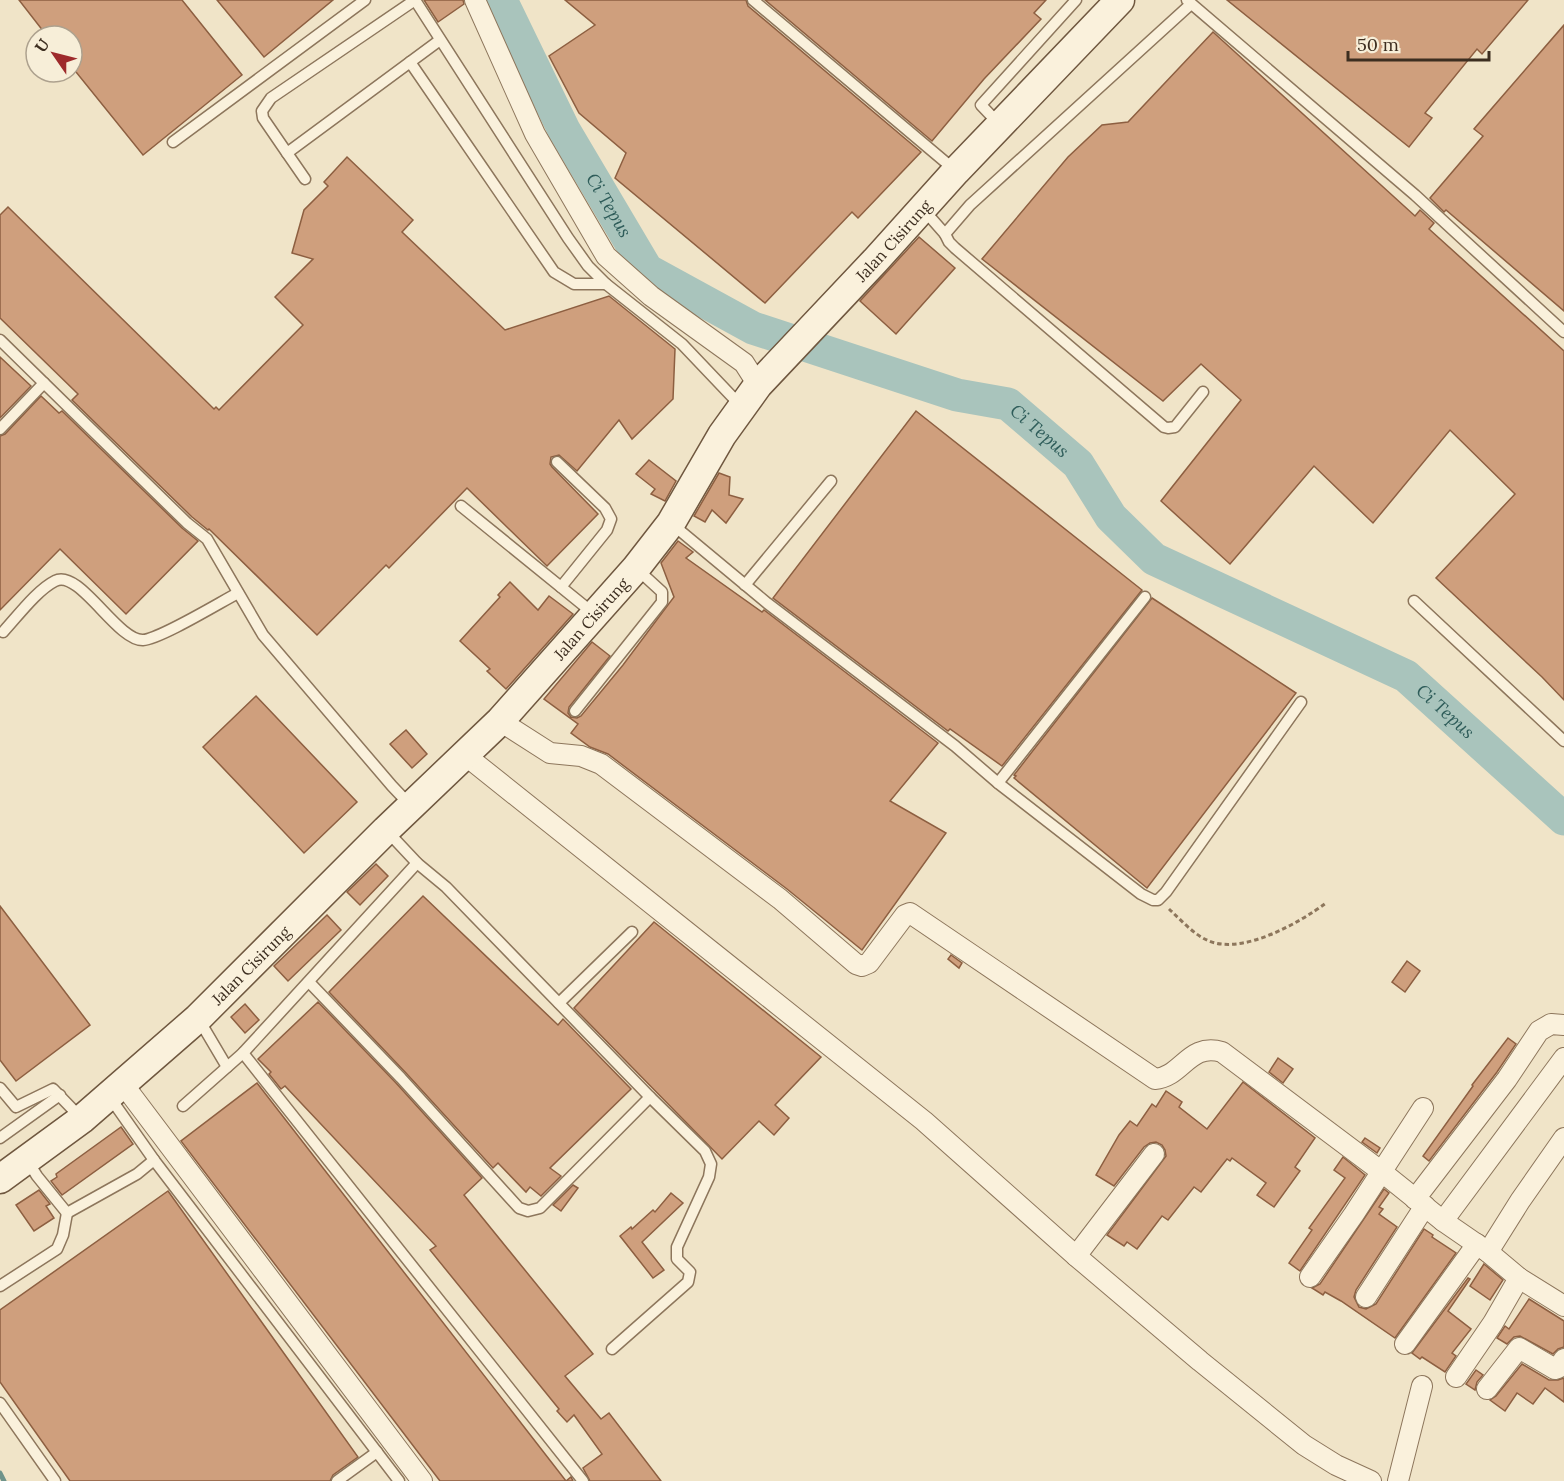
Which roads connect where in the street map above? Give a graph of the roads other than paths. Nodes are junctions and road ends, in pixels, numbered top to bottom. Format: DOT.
graph roads {
  1 [pos="364,0"];
  2 [pos="415,0"];
  3 [pos="474,0"];
  4 [pos="753,0"];
  5 [pos="1076,0"];
  6 [pos="1120,0"];
  7 [pos="1189,2"];
  8 [pos="440,40"];
  9 [pos="410,62"];
  10 [pos="1000,125"];
  11 [pos="173,142"];
  12 [pos="287,153"];
  13 [pos="956,171"];
  14 [pos="305,179"];
  15 [pos="923,208"];
  16 [pos="945,234"];
  17 [pos="606,284"];
  18 [pos="1564,332"];
  19 [pos="0,340"];
  20 [pos="44,383"];
  21 [pos="758,386"];
  22 [pos="1203,392"];
  23 [pos="0,429"];
  24 [pos="557,462"];
  25 [pos="831,481"];
  26 [pos="461,506"];
  27 [pos="671,524"];
  28 [pos="636,568"];
  29 [pos="746,585"];
  30 [pos="561,587"];
  31 [pos="238,593"];
  32 [pos="1145,597"];
  33 [pos="1414,601"];
  34 [pos="594,614"];
  35 [pos="3,632"];
  36 [pos="1301,702"];
  37 [pos="575,711"];
  38 [pos="500,721"];
  39 [pos="1564,741"];
  40 [pos="465,755"];
  41 [pos="998,783"];
  42 [pos="411,806"];
  43 [pos="386,830"];
  44 [pos="417,863"];
  45 [pos="632,932"];
  46 [pos="309,982"];
  47 [pos="559,1003"];
  48 [pos="198,1018"];
  49 [pos="1564,1024"];
  50 [pos="243,1053"];
  51 [pos="1564,1058"];
  52 [pos="227,1067"];
  53 [pos="0,1088"];
  54 [pos="116,1090"];
  55 [pos="60,1095"];
  56 [pos="650,1097"];
  57 [pos="183,1106"];
  58 [pos="1423,1108"];
  59 [pos="82,1119"];
  60 [pos="0,1138"];
  61 [pos="1564,1138"];
  62 [pos="1154,1154"];
  63 [pos="26,1160"];
  64 [pos="154,1160"];
  65 [pos="1382,1172"];
  66 [pos="0,1179"];
  67 [pos="1420,1203"];
  68 [pos="67,1213"];
  69 [pos="1443,1221"];
  70 [pos="1482,1248"];
  71 [pos="1076,1256"];
  72 [pos="1310,1277"];
  73 [pos="1519,1278"];
  74 [pos="0,1286"];
  75 [pos="1366,1297"];
  76 [pos="1562,1300"];
  77 [pos="1405,1344"];
  78 [pos="612,1348"];
  79 [pos="1564,1359"];
  80 [pos="1456,1377"];
  81 [pos="1422,1386"];
  82 [pos="1487,1389"];
  83 [pos="0,1403"];
  84 [pos="377,1452"];
  85 [pos="55,1481"];
  86 [pos="337,1481"];
  87 [pos="399,1481"];
  88 [pos="422,1481"];
  89 [pos="583,1481"];
  90 [pos="1371,1481"];
  91 [pos="1398,1481"];
  1 -- 11 [label="lane"];
  2 -- 8 [label="lane"];
  2 -- 12 [label="lane"];
  3 -- 21 [label="street"];
  4 -- 13 [label="lane"];
  5 -- 10 [label="lane"];
  6 -- 10 [label="main road, Jalan Cisirung"];
  7 -- 16 [label="lane"];
  7 -- 18 [label="lane"];
  8 -- 9 [label="lane"];
  8 -- 17 [label="lane"];
  9 -- 12 [label="lane"];
  9 -- 17 [label="lane"];
  10 -- 13 [label="main road, Jalan Cisirung"];
  12 -- 14 [label="lane"];
  13 -- 15 [label="main road, Jalan Cisirung"];
  15 -- 16 [label="lane"];
  15 -- 21 [label="main road, Jalan Cisirung"];
  16 -- 22 [label="lane"];
  17 -- 21 [label="lane"];
  19 -- 20 [label="lane"];
  20 -- 23 [label="lane"];
  20 -- 31 [label="lane"];
  21 -- 27 [label="main road, Jalan Cisirung"];
  24 -- 30 [label="lane"];
  25 -- 29 [label="lane"];
  26 -- 30 [label="lane"];
  27 -- 28 [label="main road, Jalan Cisirung"];
  27 -- 29 [label="lane"];
  28 -- 34 [label="main road, Jalan Cisirung"];
  28 -- 37 [label="lane"];
  29 -- 41 [label="lane"];
  30 -- 34 [label="lane"];
  31 -- 35 [label="lane"];
  31 -- 42 [label="lane"];
  32 -- 41 [label="lane"];
  33 -- 39 [label="lane"];
  34 -- 38 [label="main road, Jalan Cisirung"];
  36 -- 41 [label="lane"];
  38 -- 40 [label="main road, Jalan Cisirung"];
  38 -- 65 [label="street"];
  40 -- 42 [label="main road, Jalan Cisirung"];
  40 -- 71 [label="street"];
  42 -- 43 [label="main road, Jalan Cisirung"];
  43 -- 44 [label="lane"];
  43 -- 48 [label="main road, Jalan Cisirung"];
  44 -- 46 [label="lane"];
  44 -- 47 [label="lane"];
  45 -- 47 [label="lane"];
  46 -- 50 [label="lane"];
  46 -- 56 [label="lane"];
  47 -- 56 [label="lane"];
  48 -- 52 [label="lane"];
  48 -- 54 [label="main road, Jalan Cisirung"];
  49 -- 67 [label="street"];
  50 -- 52 [label="lane"];
  50 -- 89 [label="lane"];
  51 -- 69 [label="street"];
  52 -- 57 [label="lane"];
  53 -- 55 [label="lane"];
  54 -- 59 [label="main road, Jalan Cisirung"];
  54 -- 64 [label="lane"];
  54 -- 88 [label="street"];
  55 -- 59 [label="lane"];
  55 -- 60 [label="lane"];
  56 -- 78 [label="lane"];
  58 -- 65 [label="street"];
  59 -- 63 [label="main road, Jalan Cisirung"];
  61 -- 70 [label="street"];
  62 -- 71 [label="street"];
  63 -- 66 [label="main road, Jalan Cisirung"];
  63 -- 68 [label="lane"];
  64 -- 68 [label="lane"];
  64 -- 84 [label="lane"];
  65 -- 67 [label="street"];
  65 -- 72 [label="street"];
  67 -- 69 [label="street"];
  67 -- 75 [label="street"];
  68 -- 74 [label="lane"];
  69 -- 70 [label="street"];
  70 -- 73 [label="street"];
  70 -- 77 [label="street"];
  71 -- 90 [label="street"];
  73 -- 76 [label="street"];
  73 -- 80 [label="street"];
  79 -- 82 [label="street"];
  81 -- 91 [label="street"];
  83 -- 85 [label="lane"];
  84 -- 86 [label="lane"];
  84 -- 87 [label="lane"];
}
